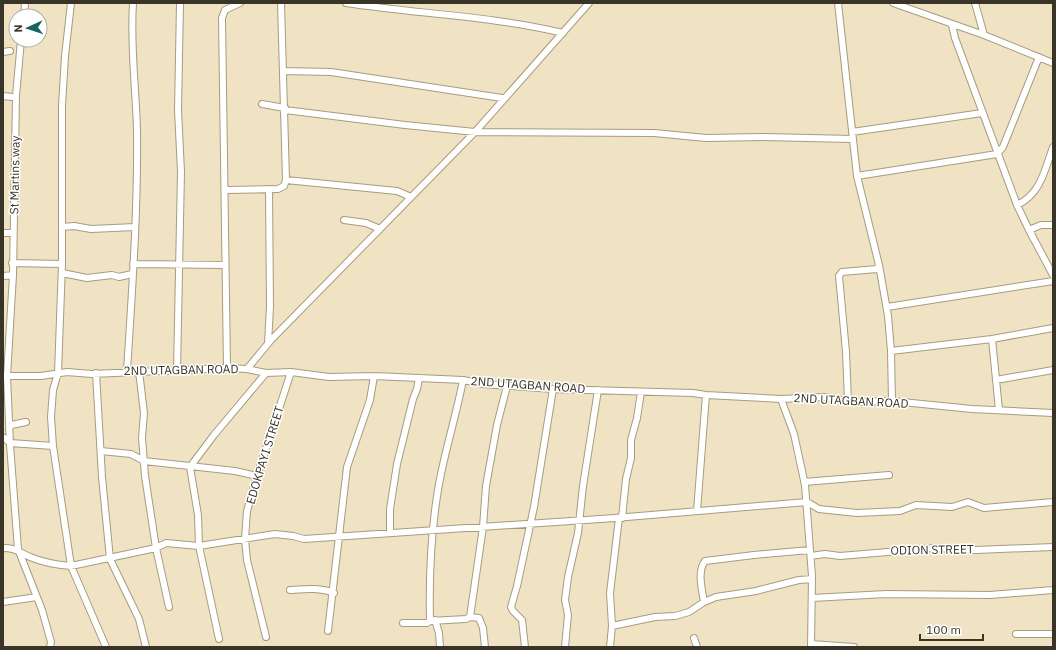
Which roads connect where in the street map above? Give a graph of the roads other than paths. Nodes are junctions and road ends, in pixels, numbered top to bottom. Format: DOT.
graph roads {
  1 [pos="71,3"];
  2 [pos="133,3"];
  3 [pos="180,3"];
  4 [pos="240,3"];
  5 [pos="281,3"];
  6 [pos="346,3"];
  7 [pos="589,3"];
  8 [pos="838,3"];
  9 [pos="893,3"];
  10 [pos="975,3"];
  11 [pos="952,25"];
  12 [pos="563,33"];
  13 [pos="984,35"];
  14 [pos="21,48"];
  15 [pos="10,51"];
  16 [pos="3,52"];
  17 [pos="1039,57"];
  18 [pos="1053,63"];
  19 [pos="284,71"];
  20 [pos="3,96"];
  21 [pos="12,97"];
  22 [pos="502,98"];
  23 [pos="262,104"];
  24 [pos="285,109"];
  25 [pos="982,113"];
  26 [pos="475,132"];
  27 [pos="852,132"];
  28 [pos="853,139"];
  29 [pos="1053,147"];
  30 [pos="997,154"];
  31 [pos="857,176"];
  32 [pos="286,180"];
  33 [pos="269,189"];
  34 [pos="225,190"];
  35 [pos="411,197"];
  36 [pos="1017,205"];
  37 [pos="344,220"];
  38 [pos="1053,225"];
  39 [pos="134,226"];
  40 [pos="62,227"];
  41 [pos="380,229"];
  42 [pos="1029,230"];
  43 [pos="3,233"];
  44 [pos="13,233"];
  45 [pos="12,263"];
  46 [pos="62,264"];
  47 [pos="133,264"];
  48 [pos="179,264"];
  49 [pos="225,265"];
  50 [pos="879,265"];
  51 [pos="62,273"];
  52 [pos="132,274"];
  53 [pos="1053,275"];
  54 [pos="3,276"];
  55 [pos="13,276"];
  56 [pos="1053,281"];
  57 [pos="887,307"];
  58 [pos="3,321"];
  59 [pos="10,321"];
  60 [pos="1053,328"];
  61 [pos="992,339"];
  62 [pos="268,344"];
  63 [pos="891,351"];
  64 [pos="227,368"];
  65 [pos="247,369"];
  66 [pos="139,370"];
  67 [pos="1053,370"];
  68 [pos="127,371"];
  69 [pos="177,371"];
  70 [pos="291,372"];
  71 [pos="58,373"];
  72 [pos="96,373"];
  73 [pos="266,373"];
  74 [pos="5,376"];
  75 [pos="374,376"];
  76 [pos="419,378"];
  77 [pos="463,380"];
  78 [pos="996,380"];
  79 [pos="508,386"];
  80 [pos="553,389"];
  81 [pos="598,390"];
  82 [pos="641,392"];
  83 [pos="706,396"];
  84 [pos="781,399"];
  85 [pos="848,401"];
  86 [pos="892,401"];
  87 [pos="999,410"];
  88 [pos="1053,413"];
  89 [pos="26,422"];
  90 [pos="9,428"];
  91 [pos="3,436"];
  92 [pos="10,443"];
  93 [pos="53,446"];
  94 [pos="101,451"];
  95 [pos="144,461"];
  96 [pos="190,467"];
  97 [pos="889,475"];
  98 [pos="257,476"];
  99 [pos="804,482"];
  100 [pos="807,502"];
  101 [pos="1053,502"];
  102 [pos="819,509"];
  103 [pos="697,511"];
  104 [pos="808,516"];
  105 [pos="621,518"];
  106 [pos="578,520"];
  107 [pos="530,524"];
  108 [pos="483,527"];
  109 [pos="433,530"];
  110 [pos="390,533"];
  111 [pos="339,536"];
  112 [pos="245,539"];
  113 [pos="199,546"];
  114 [pos="1053,547"];
  115 [pos="3,548"];
  116 [pos="156,548"];
  117 [pos="18,549"];
  118 [pos="811,553"];
  119 [pos="110,559"];
  120 [pos="71,566"];
  121 [pos="812,579"];
  122 [pos="290,590"];
  123 [pos="1053,590"];
  124 [pos="334,593"];
  125 [pos="37,597"];
  126 [pos="812,598"];
  127 [pos="3,602"];
  128 [pos="704,602"];
  129 [pos="169,607"];
  130 [pos="470,617"];
  131 [pos="432,620"];
  132 [pos="403,623"];
  133 [pos="612,626"];
  134 [pos="328,631"];
  135 [pos="1016,634"];
  136 [pos="1053,634"];
  137 [pos="266,637"];
  138 [pos="694,638"];
  139 [pos="219,639"];
  140 [pos="811,645"];
  141 [pos="50,647"];
  142 [pos="106,647"];
  143 [pos="146,647"];
  144 [pos="440,647"];
  145 [pos="485,647"];
  146 [pos="525,647"];
  147 [pos="565,647"];
  148 [pos="610,647"];
  149 [pos="697,647"];
  150 [pos="854,647"];
  1 -- 40 [label="street"];
  2 -- 39 [label="street"];
  3 -- 48 [label="street"];
  4 -- 34 [label="street"];
  5 -- 19 [label="street"];
  6 -- 12 [label="street"];
  7 -- 12 [label="street"];
  8 -- 27 [label="street"];
  9 -- 11 [label="street"];
  10 -- 13 [label="street"];
  11 -- 13 [label="street"];
  11 -- 25 [label="street"];
  12 -- 26 [label="street"];
  13 -- 17 [label="street"];
  14 -- 44 [label="street, St Martins way"];
  15 -- 16 [label="street"];
  17 -- 18 [label="street"];
  17 -- 30 [label="street"];
  19 -- 22 [label="street"];
  19 -- 24 [label="street"];
  20 -- 21 [label="street"];
  23 -- 24 [label="street"];
  24 -- 26 [label="street"];
  24 -- 32 [label="street"];
  25 -- 27 [label="street"];
  25 -- 30 [label="street"];
  26 -- 28 [label="street"];
  26 -- 35 [label="street"];
  27 -- 28 [label="street"];
  28 -- 31 [label="street"];
  29 -- 36 [label="street"];
  30 -- 31 [label="street"];
  30 -- 36 [label="street"];
  31 -- 50 [label="street"];
  32 -- 33 [label="street"];
  32 -- 35 [label="street"];
  33 -- 34 [label="street"];
  33 -- 62 [label="street"];
  34 -- 64 [label="street"];
  35 -- 41 [label="street"];
  36 -- 42 [label="street"];
  37 -- 41 [label="street"];
  38 -- 42 [label="street"];
  39 -- 40 [label="street"];
  39 -- 47 [label="street"];
  40 -- 46 [label="street"];
  41 -- 62 [label="street"];
  42 -- 53 [label="street"];
  43 -- 44 [label="street"];
  44 -- 45 [label="street, St Martins way"];
  45 -- 46 [label="street"];
  45 -- 55 [label="street, St Martins way"];
  46 -- 51 [label="street"];
  47 -- 48 [label="street"];
  47 -- 52 [label="street"];
  48 -- 49 [label="street"];
  48 -- 69 [label="street"];
  50 -- 57 [label="street"];
  50 -- 85 [label="street"];
  51 -- 52 [label="street"];
  51 -- 71 [label="street"];
  52 -- 68 [label="street"];
  54 -- 55 [label="street"];
  55 -- 59 [label="street, St Martins way"];
  56 -- 57 [label="street"];
  57 -- 63 [label="street"];
  58 -- 59 [label="street"];
  59 -- 74 [label="street, St Martins way"];
  60 -- 61 [label="street"];
  61 -- 63 [label="street"];
  61 -- 78 [label="street"];
  62 -- 65 [label="street"];
  63 -- 86 [label="street"];
  64 -- 65 [label="street, 2ND UTAGBAN ROAD"];
  64 -- 69 [label="street, 2ND UTAGBAN ROAD"];
  65 -- 73 [label="street, 2ND UTAGBAN ROAD"];
  66 -- 68 [label="street, 2ND UTAGBAN ROAD"];
  66 -- 69 [label="street, 2ND UTAGBAN ROAD"];
  66 -- 95 [label="street"];
  67 -- 78 [label="street"];
  68 -- 72 [label="street, 2ND UTAGBAN ROAD"];
  70 -- 73 [label="street, 2ND UTAGBAN ROAD"];
  70 -- 75 [label="street, 2ND UTAGBAN ROAD"];
  70 -- 98 [label="street, EDOKPAYI STREET"];
  71 -- 72 [label="street, 2ND UTAGBAN ROAD"];
  71 -- 74 [label="street, 2ND UTAGBAN ROAD"];
  71 -- 93 [label="street"];
  72 -- 94 [label="street"];
  73 -- 96 [label="street"];
  74 -- 90 [label="street, St Martins way"];
  75 -- 76 [label="street, 2ND UTAGBAN ROAD"];
  75 -- 111 [label="street"];
  76 -- 77 [label="street, 2ND UTAGBAN ROAD"];
  76 -- 110 [label="street"];
  77 -- 79 [label="street, 2ND UTAGBAN ROAD"];
  77 -- 109 [label="street"];
  78 -- 87 [label="street"];
  79 -- 80 [label="street, 2ND UTAGBAN ROAD"];
  79 -- 108 [label="street"];
  80 -- 81 [label="street, 2ND UTAGBAN ROAD"];
  80 -- 107 [label="street"];
  81 -- 82 [label="street, 2ND UTAGBAN ROAD"];
  81 -- 106 [label="street"];
  82 -- 83 [label="street, 2ND UTAGBAN ROAD"];
  82 -- 105 [label="street"];
  83 -- 84 [label="street, 2ND UTAGBAN ROAD"];
  83 -- 103 [label="street"];
  84 -- 85 [label="street, 2ND UTAGBAN ROAD"];
  84 -- 99 [label="street"];
  85 -- 86 [label="street, 2ND UTAGBAN ROAD"];
  86 -- 87 [label="street, 2ND UTAGBAN ROAD"];
  87 -- 88 [label="street, 2ND UTAGBAN ROAD"];
  89 -- 90 [label="street"];
  90 -- 91 [label="street"];
  90 -- 92 [label="street, St Martins way"];
  91 -- 92 [label="street"];
  92 -- 93 [label="street"];
  92 -- 117 [label="street, St Martins way"];
  93 -- 120 [label="street"];
  94 -- 95 [label="street"];
  94 -- 119 [label="street"];
  95 -- 96 [label="street"];
  95 -- 116 [label="street"];
  96 -- 98 [label="street"];
  96 -- 113 [label="street"];
  97 -- 99 [label="street"];
  98 -- 112 [label="street, EDOKPAYI STREET"];
  99 -- 100 [label="street"];
  100 -- 102 [label="street"];
  100 -- 103 [label="street"];
  100 -- 104 [label="street"];
  101 -- 102 [label="street"];
  102 -- 104 [label="street"];
  103 -- 105 [label="street"];
  104 -- 118 [label="street"];
  105 -- 106 [label="street"];
  105 -- 133 [label="street"];
  106 -- 107 [label="street"];
  106 -- 147 [label="street"];
  107 -- 108 [label="street"];
  107 -- 146 [label="street"];
  108 -- 109 [label="street"];
  108 -- 130 [label="street"];
  109 -- 110 [label="street"];
  109 -- 131 [label="street"];
  110 -- 111 [label="street"];
  111 -- 112 [label="street"];
  111 -- 124 [label="street"];
  112 -- 113 [label="street"];
  112 -- 137 [label="street, EDOKPAYI STREET"];
  113 -- 116 [label="street"];
  113 -- 139 [label="street"];
  114 -- 118 [label="street, ODION STREET"];
  115 -- 117 [label="street"];
  116 -- 119 [label="street"];
  116 -- 129 [label="street"];
  117 -- 120 [label="street"];
  117 -- 125 [label="street, St Martins way"];
  118 -- 121 [label="street"];
  118 -- 128 [label="street, ODION STREET"];
  119 -- 120 [label="street"];
  119 -- 143 [label="street"];
  120 -- 142 [label="street"];
  121 -- 126 [label="street"];
  121 -- 128 [label="street"];
  122 -- 124 [label="street"];
  123 -- 126 [label="street"];
  124 -- 134 [label="street"];
  125 -- 127 [label="street"];
  125 -- 141 [label="street, St Martins way"];
  126 -- 140 [label="street"];
  128 -- 133 [label="street"];
  130 -- 131 [label="street"];
  130 -- 145 [label="street"];
  131 -- 132 [label="street"];
  131 -- 144 [label="street"];
  133 -- 148 [label="street"];
  135 -- 136 [label="street"];
  138 -- 149 [label="street"];
  140 -- 150 [label="street"];
}
